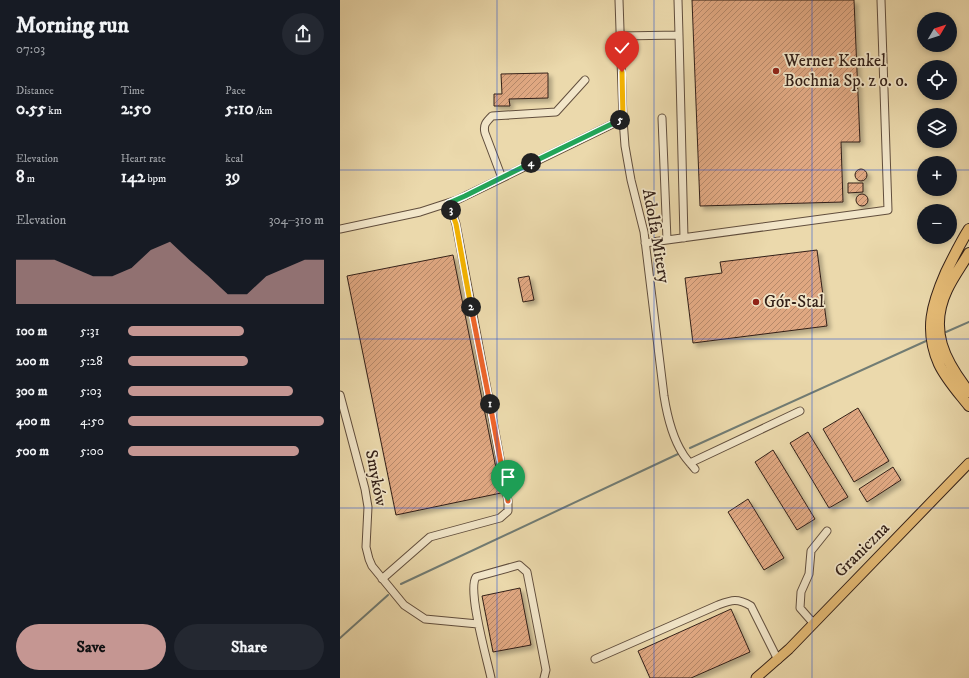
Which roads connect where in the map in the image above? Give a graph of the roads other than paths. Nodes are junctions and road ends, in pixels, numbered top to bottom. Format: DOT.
graph roads {
  1 [pos="619,0"];
  2 [pos="678,0"];
  3 [pos="881,0"];
  4 [pos="679,35"];
  5 [pos="620,36"];
  6 [pos="585,80"];
  7 [pos="662,118"];
  8 [pos="623,119"];
  9 [pos="502,178"];
  10 [pos="449,203"];
  11 [pos="340,229"];
  12 [pos="969,229"];
  13 [pos="684,238"];
  14 [pos="667,240"];
  15 [pos="645,244"];
  16 [pos="969,252"];
  17 [pos="969,392"];
  18 [pos="340,395"];
  19 [pos="969,406"];
  20 [pos="800,411"];
  21 [pos="969,463"];
  22 [pos="827,531"];
  23 [pos="382,579"];
  24 [pos="478,624"];
  25 [pos="814,624"];
  26 [pos="596,659"];
  27 [pos="778,660"];
  28 [pos="491,678"];
  29 [pos="544,678"];
  30 [pos="756,678"];
  1 -- 5 [label="street, Adolfa Mitery"];
  2 -- 4 [label="street"];
  3 -- 13 [label="street"];
  4 -- 5 [label="street"];
  4 -- 13 [label="street"];
  5 -- 8 [label="street, Adolfa Mitery"];
  6 -- 9 [label="street"];
  7 -- 14 [label="street"];
  8 -- 9 [label="street"];
  8 -- 15 [label="street, Adolfa Mitery"];
  9 -- 10 [label="street"];
  10 -- 11 [label="street"];
  10 -- 23 [label="street"];
  12 -- 19 [label="highway"];
  13 -- 14 [label="street"];
  14 -- 15 [label="street"];
  15 -- 20 [label="street, Adolfa Mitery"];
  16 -- 17 [label="highway"];
  18 -- 23 [label="street, Smyków"];
  21 -- 25 [label="main road, Graniczna"];
  22 -- 25 [label="street"];
  23 -- 24 [label="street, Smyków"];
  24 -- 28 [label="street"];
  24 -- 29 [label="street"];
  25 -- 27 [label="main road, Graniczna"];
  26 -- 27 [label="street"];
  27 -- 30 [label="main road, Graniczna"];
}
